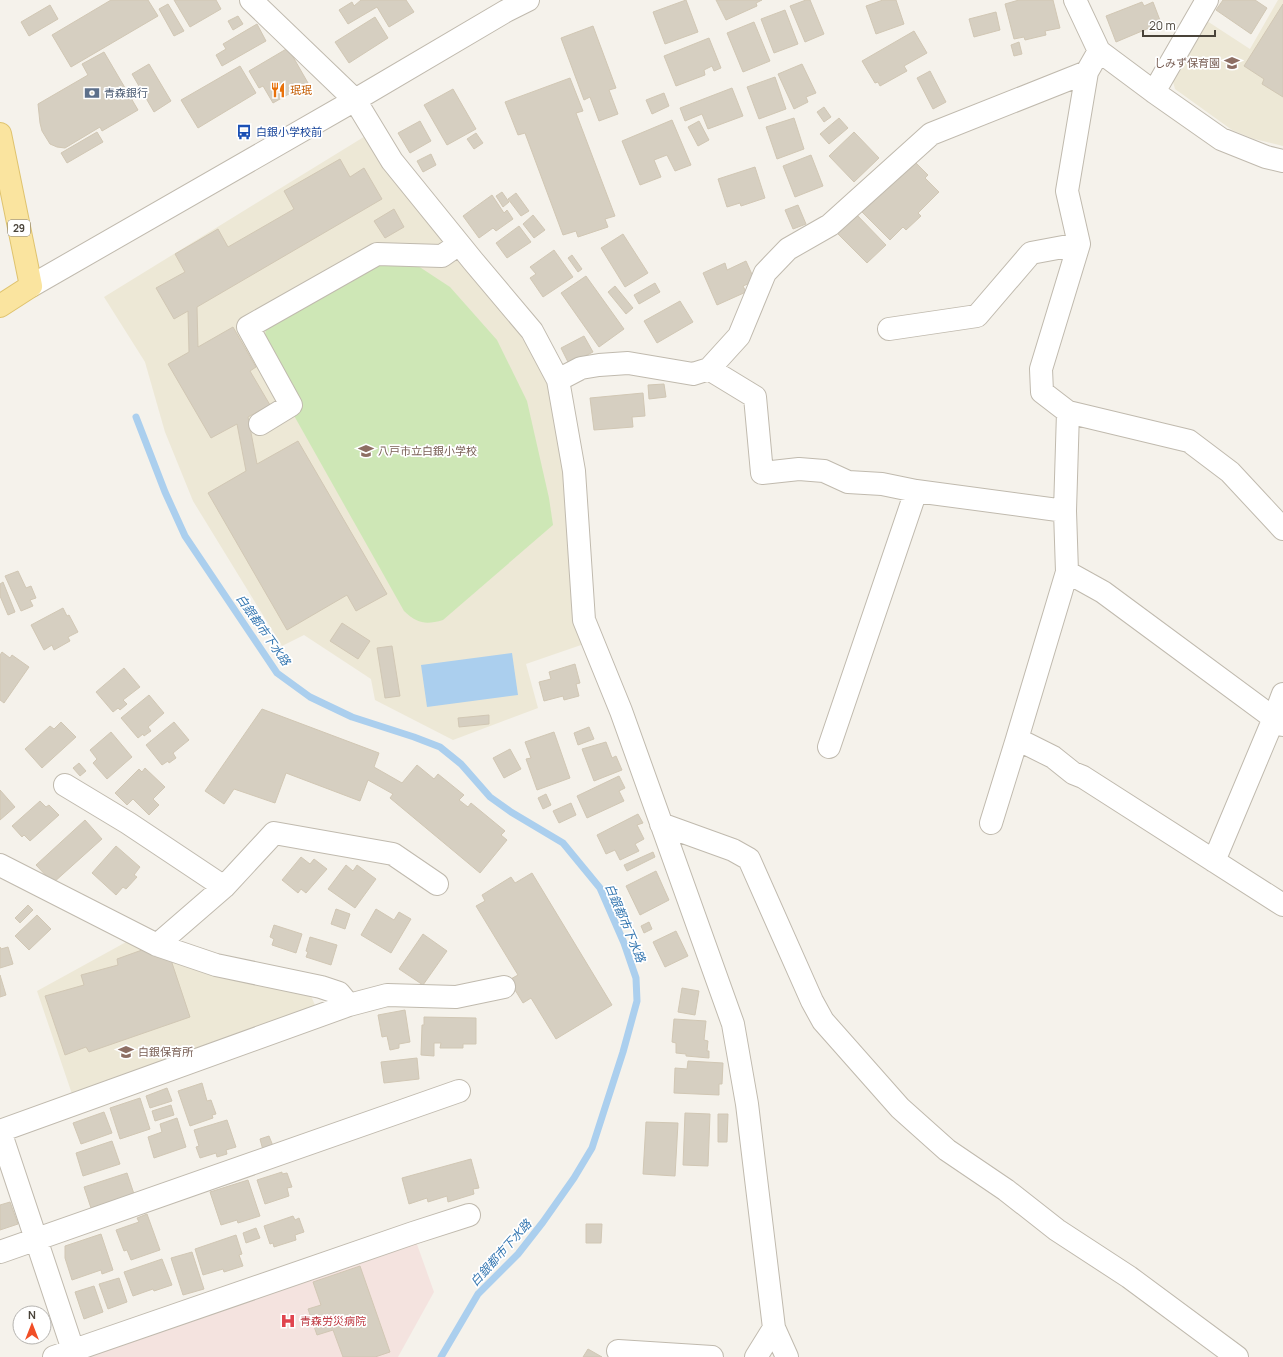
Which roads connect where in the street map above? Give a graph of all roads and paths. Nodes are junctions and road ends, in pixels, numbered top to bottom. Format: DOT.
graph roads {
  1 [pos="251,0"];
  2 [pos="528,0"];
  3 [pos="1075,0"];
  4 [pos="1207,0"];
  5 [pos="1099,51"];
  6 [pos="1087,72"];
  7 [pos="1154,92"];
  8 [pos="355,100"];
  9 [pos="0,134"];
  10 [pos="1283,161"];
  11 [pos="459,244"];
  12 [pos="1079,244"];
  13 [pos="31,286"];
  14 [pos="0,306"];
  15 [pos="889,329"];
  16 [pos="709,368"];
  17 [pos="558,380"];
  18 [pos="1068,412"];
  19 [pos="260,424"];
  20 [pos="916,491"];
  21 [pos="1064,511"];
  22 [pos="1283,529"];
  23 [pos="1067,572"];
  24 [pos="1283,694"];
  25 [pos="1279,722"];
  26 [pos="1017,739"];
  27 [pos="829,747"];
  28 [pos="66,785"];
  29 [pos="991,823"];
  30 [pos="661,824"];
  31 [pos="1214,861"];
  32 [pos="0,865"];
  33 [pos="437,884"];
  34 [pos="224,887"];
  35 [pos="1283,905"];
  36 [pos="157,944"];
  37 [pos="504,987"];
  38 [pos="349,1005"];
  39 [pos="459,1091"];
  40 [pos="0,1131"];
  41 [pos="469,1215"];
  42 [pos="36,1239"];
  43 [pos="0,1252"];
  44 [pos="774,1328"];
  45 [pos="618,1351"];
  46 [pos="64,1354"];
  47 [pos="712,1357"];
  48 [pos="756,1357"];
  49 [pos="787,1357"];
  50 [pos="1237,1357"];
  1 -- 8 [label="street"];
  2 -- 8 [label="street"];
  3 -- 5 [label="street"];
  4 -- 7 [label="street"];
  5 -- 6 [label="street"];
  5 -- 7 [label="street"];
  6 -- 12 [label="street"];
  6 -- 16 [label="street"];
  7 -- 10 [label="street"];
  8 -- 11 [label="street"];
  8 -- 13 [label="street"];
  9 -- 13 [label="main road, 29"];
  11 -- 17 [label="street"];
  11 -- 19 [label="street"];
  12 -- 15 [label="street"];
  12 -- 18 [label="street"];
  13 -- 14 [label="main road"];
  16 -- 17 [label="street"];
  16 -- 20 [label="street"];
  17 -- 30 [label="street"];
  18 -- 21 [label="street"];
  18 -- 22 [label="street"];
  20 -- 21 [label="street"];
  20 -- 27 [label="street"];
  21 -- 23 [label="street"];
  23 -- 25 [label="street"];
  23 -- 26 [label="street"];
  24 -- 25 [label="street"];
  25 -- 31 [label="street"];
  26 -- 29 [label="street"];
  26 -- 31 [label="street"];
  28 -- 34 [label="street"];
  30 -- 44 [label="street"];
  30 -- 50 [label="street"];
  31 -- 35 [label="street"];
  32 -- 36 [label="street"];
  33 -- 34 [label="street"];
  34 -- 36 [label="street"];
  36 -- 38 [label="street"];
  37 -- 38 [label="street"];
  38 -- 40 [label="street"];
  39 -- 42 [label="street"];
  40 -- 42 [label="street"];
  41 -- 46 [label="street"];
  42 -- 43 [label="street"];
  42 -- 46 [label="street"];
  44 -- 48 [label="street"];
  44 -- 49 [label="street"];
  45 -- 47 [label="street"];
}
